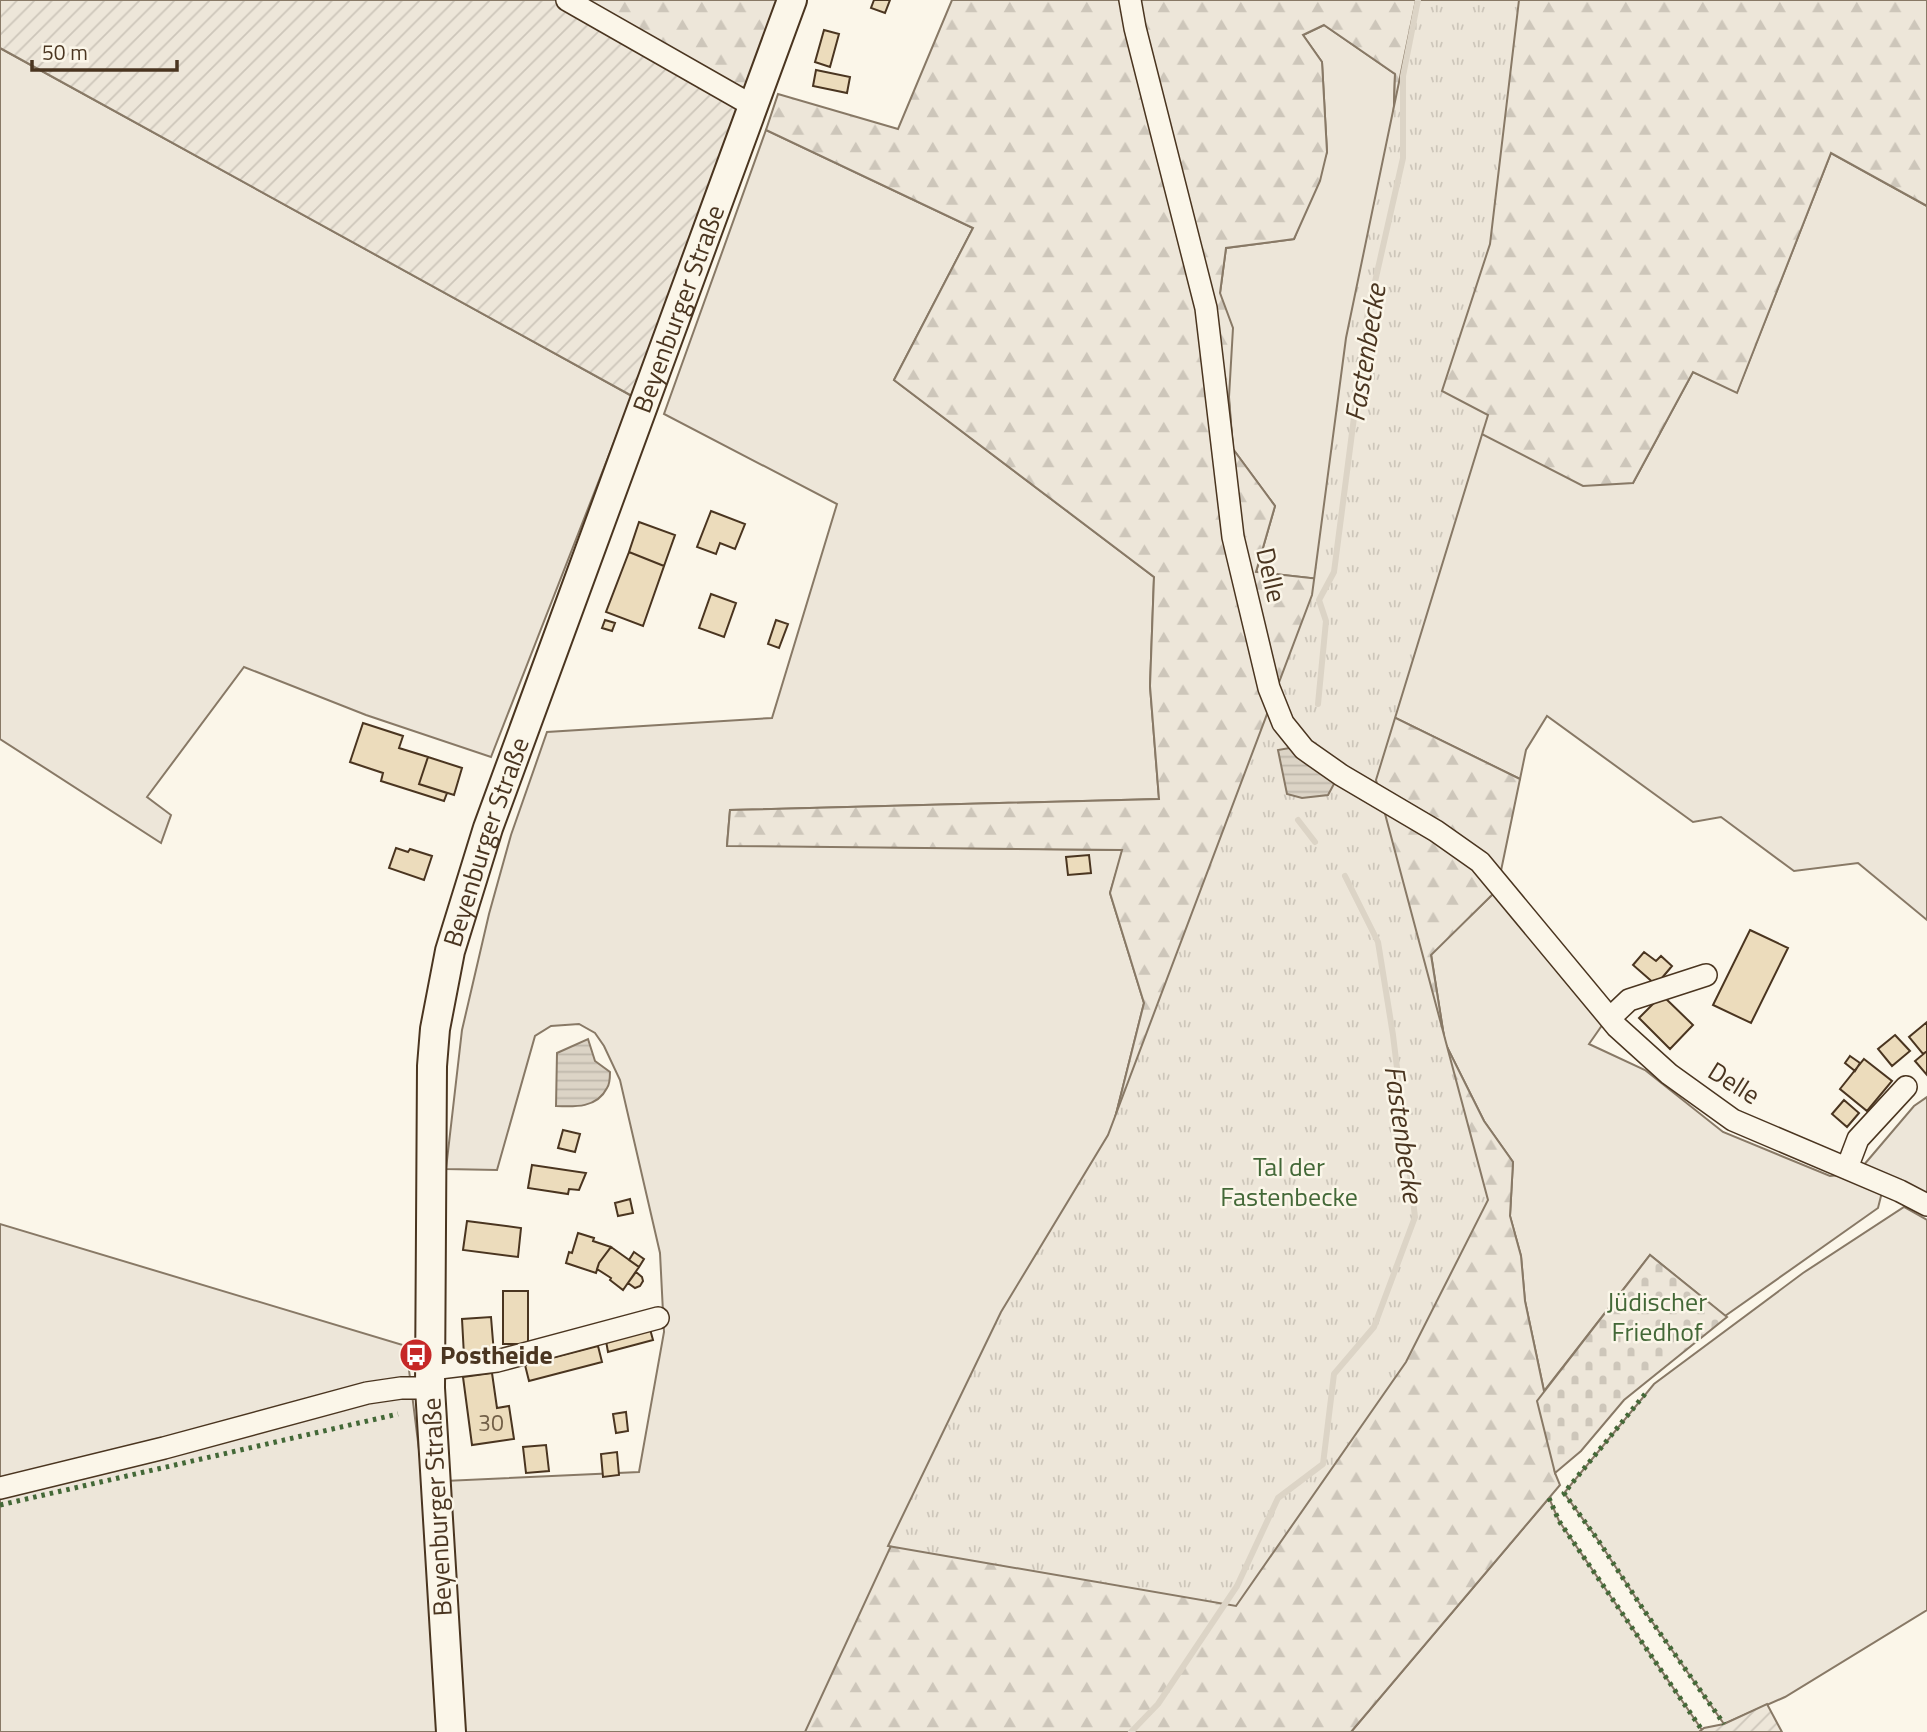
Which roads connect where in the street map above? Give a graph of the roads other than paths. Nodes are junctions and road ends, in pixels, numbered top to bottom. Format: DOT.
graph roads {
  1 [pos="567,0"];
  2 [pos="792,0"];
  3 [pos="1130,0"];
  4 [pos="753,106"];
  5 [pos="1706,975"];
  6 [pos="1610,1018"];
  7 [pos="1906,1087"];
  8 [pos="1847,1168"];
  9 [pos="1927,1205"];
  10 [pos="658,1318"];
  11 [pos="430,1378"];
  12 [pos="0,1488"];
  13 [pos="451,1732"];
  1 -- 4 [label="street"];
  2 -- 4 [label="main road, Beyenburger Straße"];
  3 -- 6 [label="street, Delle"];
  4 -- 11 [label="main road, Beyenburger Straße"];
  5 -- 6 [label="street"];
  6 -- 8 [label="street, Delle"];
  7 -- 8 [label="street"];
  8 -- 9 [label="street, Delle"];
  10 -- 11 [label="street"];
  11 -- 12 [label="street"];
  11 -- 13 [label="main road, Beyenburger Straße"];
}
